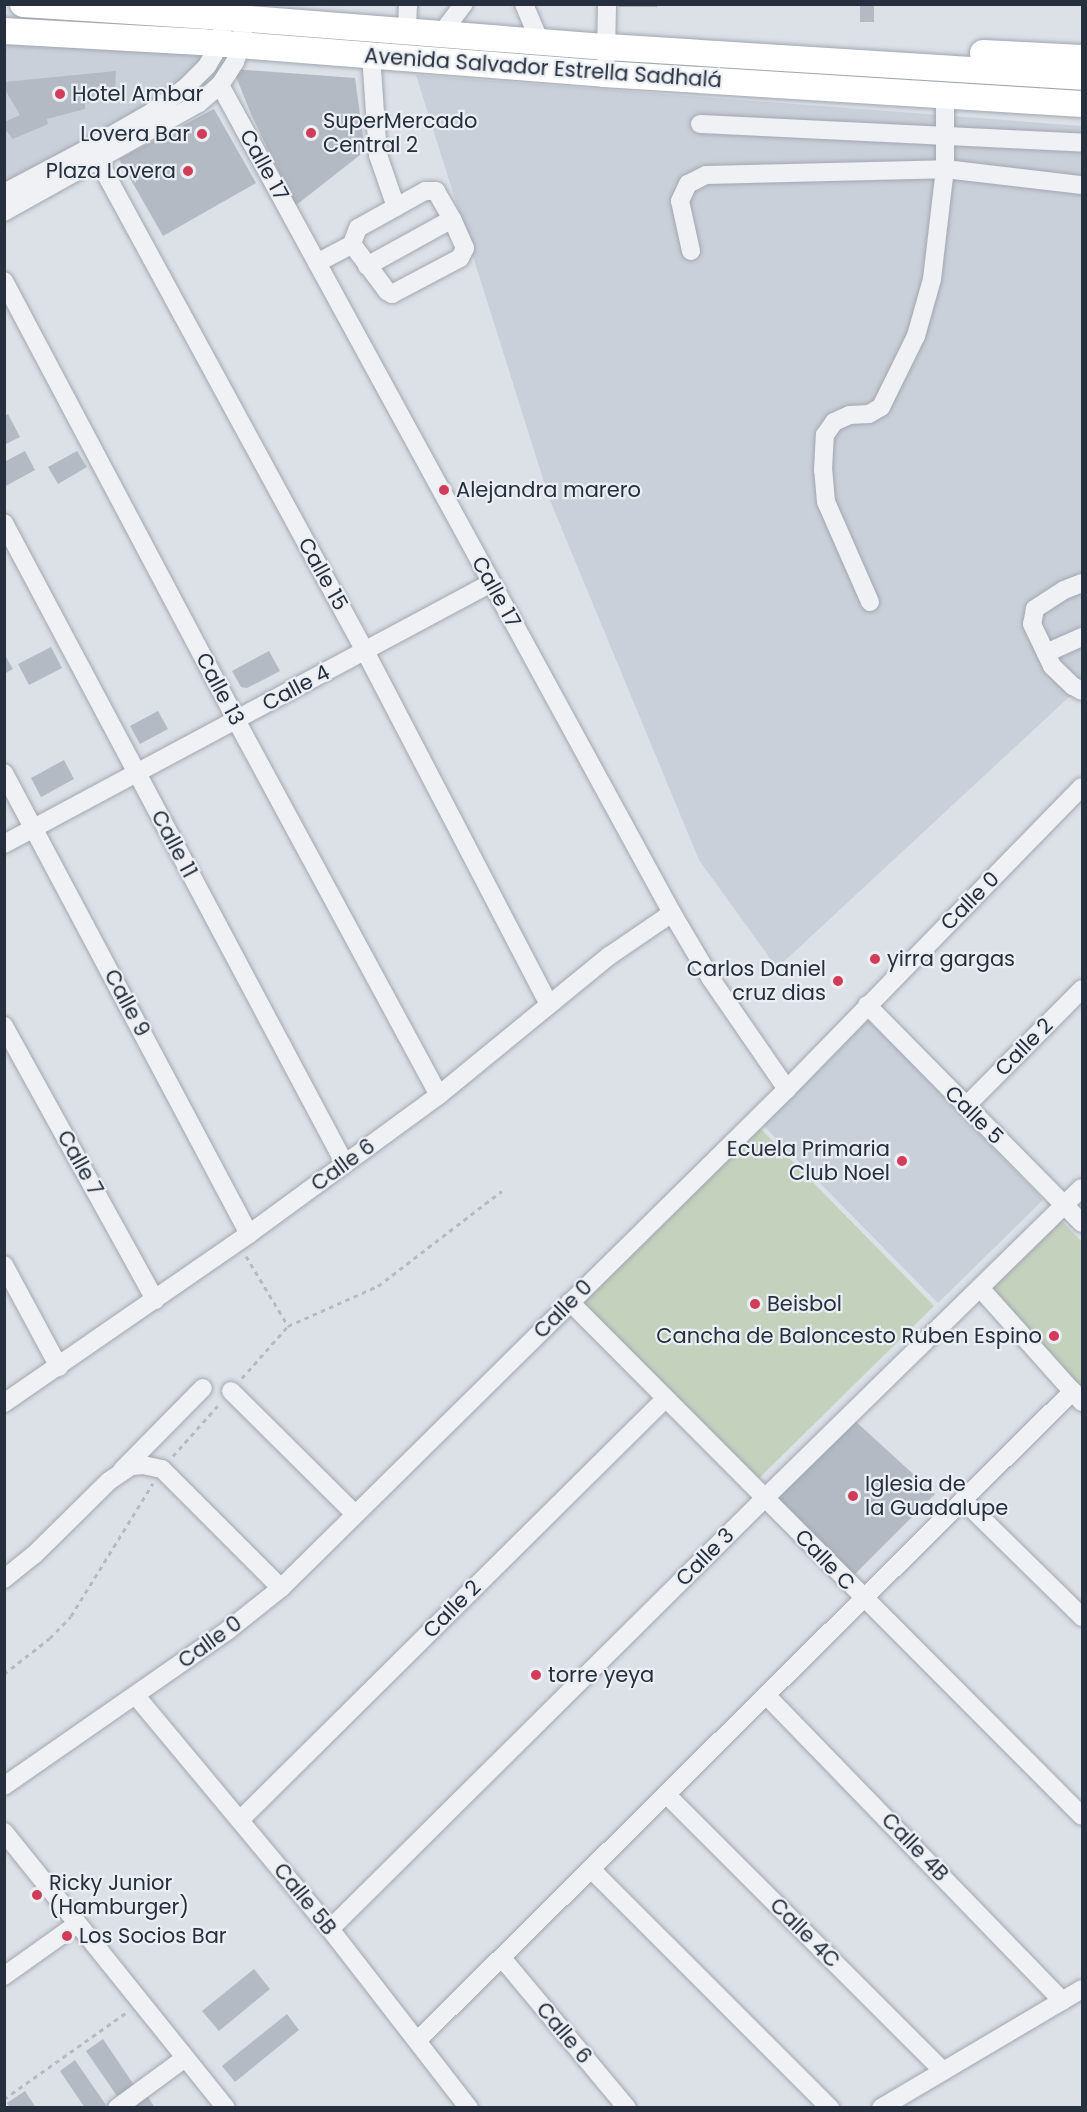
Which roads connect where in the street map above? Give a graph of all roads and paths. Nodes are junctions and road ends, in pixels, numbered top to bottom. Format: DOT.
graph roads {
  1 [pos="23,4"];
  2 [pos="408,4"];
  3 [pos="464,4"];
  4 [pos="524,4"];
  5 [pos="607,4"];
  6 [pos="234,17"];
  7 [pos="407,31"];
  8 [pos="4,32"];
  9 [pos="441,34"];
  10 [pos="540,42"];
  11 [pos="230,44"];
  12 [pos="607,47"];
  13 [pos="371,55"];
  14 [pos="1083,58"];
  15 [pos="604,74"];
  16 [pos="1083,77"];
  17 [pos="220,85"];
  18 [pos="945,95"];
  19 [pos="1083,104"];
  20 [pos="700,124"];
  21 [pos="945,135"];
  22 [pos="1083,143"];
  23 [pos="94,154"];
  24 [pos="945,169"];
  25 [pos="1083,185"];
  26 [pos="4,193"];
  27 [pos="396,207"];
  28 [pos="4,212"];
  29 [pos="452,219"];
  30 [pos="352,244"];
  31 [pos="691,251"];
  32 [pos="317,263"];
  33 [pos="367,266"];
  34 [pos="4,281"];
  35 [pos="4,523"];
  36 [pos="491,583"];
  37 [pos="1083,583"];
  38 [pos="870,602"];
  39 [pos="1083,637"];
  40 [pos="365,651"];
  41 [pos="1046,653"];
  42 [pos="1083,691"];
  43 [pos="236,720"];
  44 [pos="4,773"];
  45 [pos="137,773"];
  46 [pos="1083,787"];
  47 [pos="34,829"];
  48 [pos="4,844"];
  49 [pos="672,914"];
  50 [pos="1083,989"];
  51 [pos="549,1004"];
  52 [pos="867,1005"];
  53 [pos="4,1026"];
  54 [pos="788,1089"];
  55 [pos="439,1095"];
  56 [pos="966,1106"];
  57 [pos="345,1164"];
  58 [pos="1083,1188"];
  59 [pos="502,1191"];
  60 [pos="1065,1206"];
  61 [pos="1083,1223"];
  62 [pos="245,1236"];
  63 [pos="4,1265"];
  64 [pos="981,1289"];
  65 [pos="155,1300"];
  66 [pos="570,1302"];
  67 [pos="59,1367"];
  68 [pos="203,1388"];
  69 [pos="231,1391"];
  70 [pos="1078,1396"];
  71 [pos="665,1399"];
  72 [pos="4,1403"];
  73 [pos="162,1469"];
  74 [pos="120,1472"];
  75 [pos="765,1498"];
  76 [pos="963,1500"];
  77 [pos="355,1514"];
  78 [pos="4,1579"];
  79 [pos="281,1588"];
  80 [pos="864,1599"];
  81 [pos="1083,1617"];
  82 [pos="4,1674"];
  83 [pos="766,1695"];
  84 [pos="136,1696"];
  85 [pos="4,1786"];
  86 [pos="666,1794"];
  87 [pos="1083,1816"];
  88 [pos="240,1820"];
  89 [pos="4,1832"];
  90 [pos="592,1870"];
  91 [pos="77,1924"];
  92 [pos="330,1929"];
  93 [pos="502,1958"];
  94 [pos="4,1976"];
  95 [pos="1083,1989"];
  96 [pos="1063,2001"];
  97 [pos="141,2003"];
  98 [pos="417,2041"];
  99 [pos="185,2058"];
  100 [pos="943,2071"];
  101 [pos="4,2099"];
  102 [pos="117,2108"];
  103 [pos="226,2108"];
  104 [pos="469,2108"];
  105 [pos="627,2108"];
  106 [pos="831,2108"];
  107 [pos="880,2108"];
  1 -- 6 [label="highway, Avenida Salvador Estrella Sadhalá"];
  2 -- 7 [label="street"];
  3 -- 9 [label="street"];
  4 -- 10 [label="street"];
  5 -- 12 [label="street"];
  6 -- 7 [label="highway, Avenida Salvador Estrella Sadhalá"];
  6 -- 11 [label="street"];
  7 -- 9 [label="highway, Avenida Salvador Estrella Sadhalá"];
  8 -- 11 [label="highway, Avenida Salvador Estrella Sadhalá"];
  9 -- 10 [label="highway, Avenida Salvador Estrella Sadhalá"];
  10 -- 12 [label="highway, Avenida Salvador Estrella Sadhalá"];
  11 -- 13 [label="highway, Avenida Salvador Estrella Sadhalá"];
  11 -- 17 [label="street"];
  11 -- 23 [label="street"];
  12 -- 14 [label="highway"];
  12 -- 15 [label="street"];
  12 -- 16 [label="highway, Avenida Salvador Estrella Sadhalá"];
  13 -- 15 [label="highway, Avenida Salvador Estrella Sadhalá"];
  13 -- 27 [label="street"];
  15 -- 18 [label="highway, Avenida Salvador Estrella Sadhalá"];
  17 -- 23 [label="street"];
  17 -- 32 [label="street, Calle 17"];
  18 -- 19 [label="highway, Avenida Salvador Estrella Sadhalá"];
  18 -- 21 [label="street"];
  20 -- 21 [label="street"];
  21 -- 22 [label="street"];
  21 -- 24 [label="street"];
  23 -- 26 [label="street"];
  23 -- 28 [label="street"];
  23 -- 40 [label="street, Calle 15"];
  24 -- 25 [label="street"];
  24 -- 31 [label="street"];
  24 -- 38 [label="street"];
  27 -- 29 [label="street"];
  27 -- 30 [label="street"];
  29 -- 33 [label="street"];
  29 -- 33 [label="street"];
  30 -- 32 [label="street"];
  30 -- 33 [label="street"];
  32 -- 36 [label="street, Calle 17"];
  34 -- 43 [label="street, Calle 13"];
  35 -- 45 [label="street, Calle 11"];
  36 -- 40 [label="street, Calle 4"];
  36 -- 49 [label="street, Calle 17"];
  37 -- 41 [label="street"];
  39 -- 41 [label="street"];
  40 -- 43 [label="street, Calle 4"];
  40 -- 51 [label="street, Calle 15"];
  41 -- 42 [label="street"];
  43 -- 45 [label="street, Calle 4"];
  43 -- 55 [label="street, Calle 13"];
  44 -- 47 [label="street, Calle 9"];
  45 -- 47 [label="street, Calle 4"];
  45 -- 57 [label="street, Calle 11"];
  46 -- 52 [label="street, Calle 0"];
  47 -- 48 [label="street, Calle 4"];
  47 -- 62 [label="street, Calle 9"];
  49 -- 51 [label="street, Calle 6"];
  49 -- 54 [label="street, Calle 17"];
  50 -- 56 [label="street, Calle 2"];
  51 -- 55 [label="street, Calle 6"];
  52 -- 54 [label="street, Calle 0"];
  52 -- 56 [label="street, Calle 5"];
  53 -- 65 [label="street, Calle 7"];
  54 -- 66 [label="street, Calle 0"];
  55 -- 57 [label="street, Calle 6"];
  56 -- 60 [label="street, Calle 5"];
  57 -- 62 [label="street, Calle 6"];
  58 -- 60 [label="street, Calle 3"];
  59 -- 62 [label="path"];
  60 -- 61 [label="street, Calle 5"];
  60 -- 64 [label="street, Calle 3"];
  62 -- 65 [label="street, Calle 6"];
  63 -- 67 [label="street"];
  64 -- 70 [label="street"];
  64 -- 75 [label="street, Calle 3"];
  65 -- 67 [label="street, Calle 6"];
  66 -- 71 [label="street, Calle C"];
  66 -- 77 [label="street, Calle 0"];
  67 -- 72 [label="street, Calle 6"];
  68 -- 74 [label="street"];
  69 -- 77 [label="street"];
  70 -- 76 [label="street"];
  71 -- 75 [label="street, Calle C"];
  71 -- 88 [label="street, Calle 2"];
  73 -- 74 [label="street"];
  73 -- 79 [label="street"];
  73 -- 82 [label="path"];
  74 -- 78 [label="street"];
  75 -- 80 [label="street, Calle C"];
  75 -- 92 [label="street, Calle 3"];
  76 -- 80 [label="street"];
  76 -- 81 [label="street"];
  77 -- 79 [label="street, Calle 0"];
  79 -- 84 [label="street, Calle 0"];
  80 -- 83 [label="street"];
  80 -- 87 [label="street, Calle C"];
  83 -- 86 [label="street"];
  83 -- 96 [label="street, Calle 4B"];
  84 -- 85 [label="street, Calle 0"];
  84 -- 88 [label="street, Calle 5B"];
  86 -- 90 [label="street"];
  86 -- 100 [label="street, Calle 4C"];
  88 -- 92 [label="street, Calle 5B"];
  89 -- 91 [label="street"];
  90 -- 93 [label="street"];
  90 -- 106 [label="street"];
  91 -- 94 [label="street"];
  91 -- 97 [label="street"];
  92 -- 98 [label="street, Calle 5B"];
  93 -- 98 [label="street"];
  93 -- 105 [label="street, Calle 6"];
  95 -- 96 [label="street"];
  96 -- 100 [label="street"];
  97 -- 99 [label="street"];
  97 -- 101 [label="path"];
  98 -- 104 [label="street, Calle 5B"];
  99 -- 102 [label="street"];
  99 -- 103 [label="street"];
  100 -- 107 [label="street"];
}
